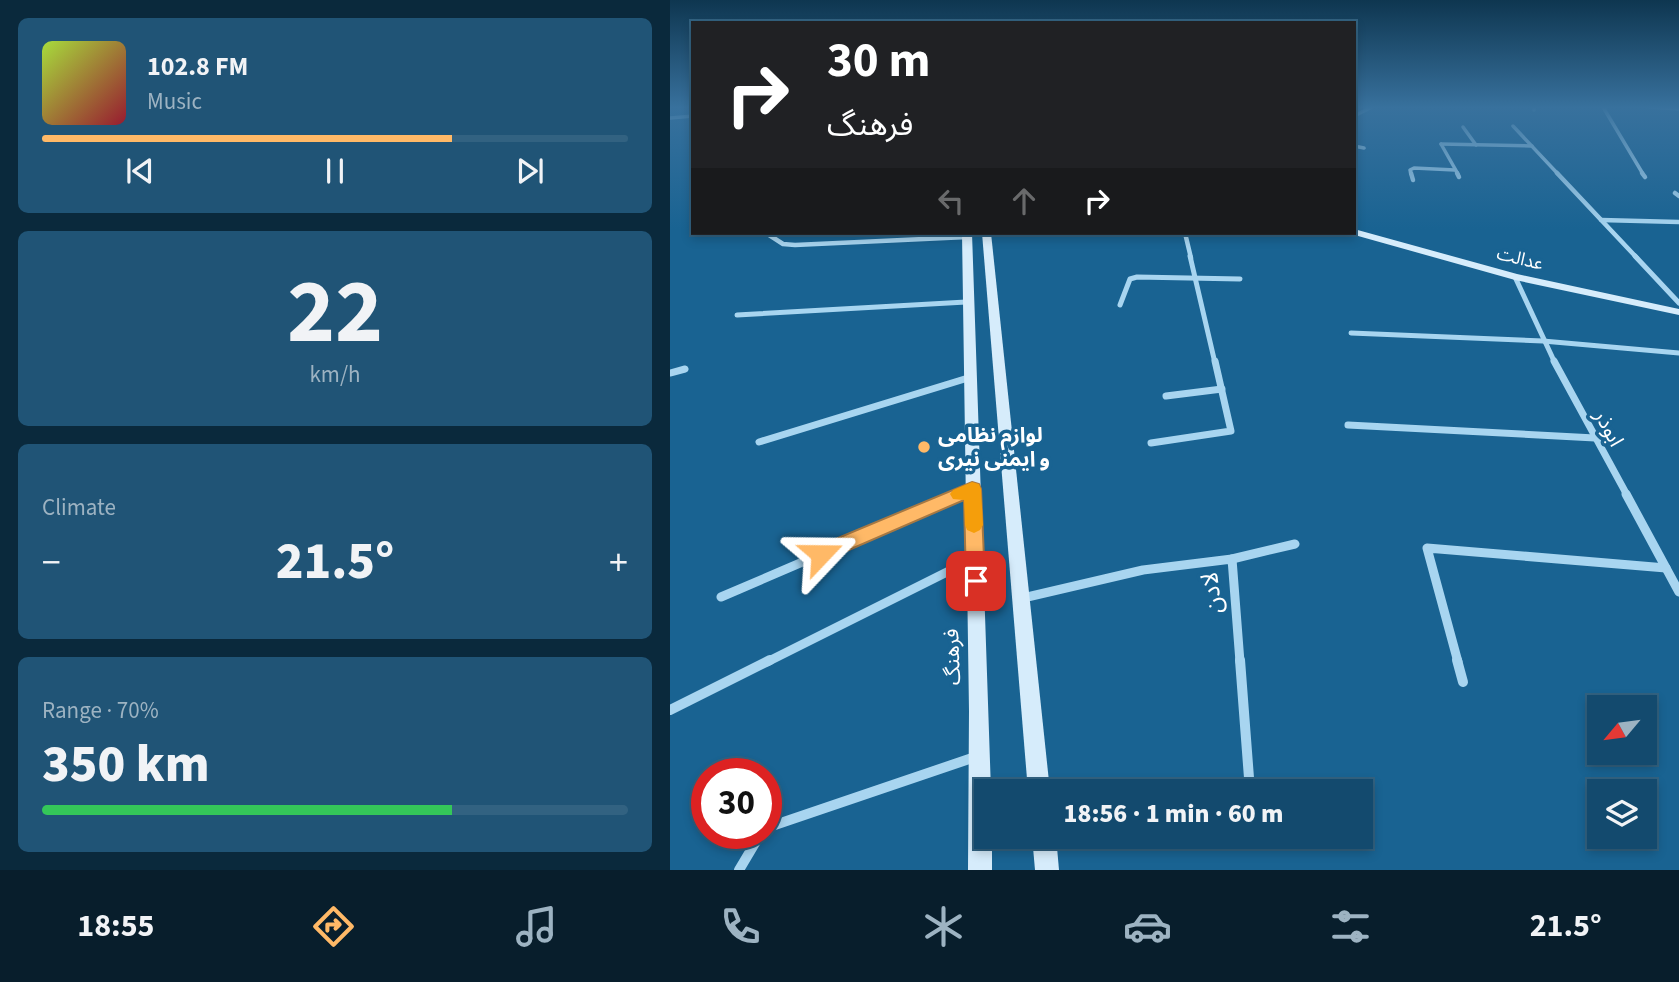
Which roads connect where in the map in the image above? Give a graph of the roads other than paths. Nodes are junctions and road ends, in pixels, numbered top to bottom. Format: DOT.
graph roads {
  1 [pos="1443,148"];
  2 [pos="1533,148"];
  3 [pos="1627,148"];
  4 [pos="1455,170"];
  5 [pos="1459,177"];
  6 [pos="1645,177"];
  7 [pos="1413,180"];
  8 [pos="1601,220"];
  9 [pos="1679,222"];
  10 [pos="1356,233"];
  11 [pos="769,235"];
  12 [pos="967,235"];
  13 [pos="986,235"];
  14 [pos="1185,235"];
  15 [pos="1515,277"];
  16 [pos="1196,279"];
  17 [pos="1240,279"];
  18 [pos="966,302"];
  19 [pos="1679,303"];
  20 [pos="1120,304"];
  21 [pos="1679,312"];
  22 [pos="737,316"];
  23 [pos="1351,333"];
  24 [pos="1543,341"];
  25 [pos="1679,353"];
  26 [pos="685,369"];
  27 [pos="670,373"];
  28 [pos="968,378"];
  29 [pos="1222,389"];
  30 [pos="1166,396"];
  31 [pos="1348,425"];
  32 [pos="1595,438"];
  33 [pos="759,442"];
  34 [pos="1151,443"];
  35 [pos="972,489"];
  36 [pos="1295,544"];
  37 [pos="975,557"];
  38 [pos="1232,559"];
  39 [pos="1666,568"];
  40 [pos="1679,592"];
  41 [pos="721,597"];
  42 [pos="1022,598"];
  43 [pos="1463,682"];
  44 [pos="670,710"];
  45 [pos="981,755"];
  46 [pos="1038,779"];
  47 [pos="1249,779"];
  48 [pos="782,823"];
  49 [pos="751,849"];
  50 [pos="1045,849"];
  51 [pos="739,870"];
  52 [pos="980,870"];
  53 [pos="1047,870"];
  1 -- 4 [label="street"];
  2 -- 8 [label="street"];
  3 -- 6 [label="street"];
  4 -- 5 [label="street"];
  4 -- 7 [label="street"];
  8 -- 9 [label="street"];
  8 -- 19 [label="street"];
  10 -- 15 [label="street, عدالت"];
  11 -- 12 [label="street"];
  12 -- 18 [label="street, فرهنگ"];
  13 -- 42 [label="street"];
  14 -- 16 [label="street"];
  15 -- 21 [label="street, عدالت"];
  15 -- 24 [label="street, ابوذر"];
  16 -- 17 [label="street"];
  16 -- 20 [label="street"];
  16 -- 29 [label="street"];
  18 -- 22 [label="street"];
  18 -- 28 [label="street, فرهنگ"];
  23 -- 24 [label="street"];
  24 -- 25 [label="street"];
  24 -- 32 [label="street, ابوذر"];
  26 -- 27 [label="street"];
  28 -- 33 [label="street"];
  28 -- 35 [label="street, فرهنگ"];
  29 -- 30 [label="street"];
  29 -- 34 [label="street"];
  31 -- 32 [label="street"];
  32 -- 39 [label="street, ابوذر"];
  35 -- 37 [label="street, فرهنگ"];
  35 -- 41 [label="street"];
  36 -- 38 [label="street"];
  37 -- 44 [label="street"];
  37 -- 45 [label="street, فرهنگ"];
  38 -- 42 [label="street, لادن"];
  38 -- 47 [label="street, لادن"];
  39 -- 40 [label="street, ابوذر"];
  39 -- 43 [label="street"];
  42 -- 46 [label="street"];
  45 -- 48 [label="street"];
  45 -- 52 [label="street, فرهنگ"];
  49 -- 51 [label="street"];
  50 -- 53 [label="street"];
}
